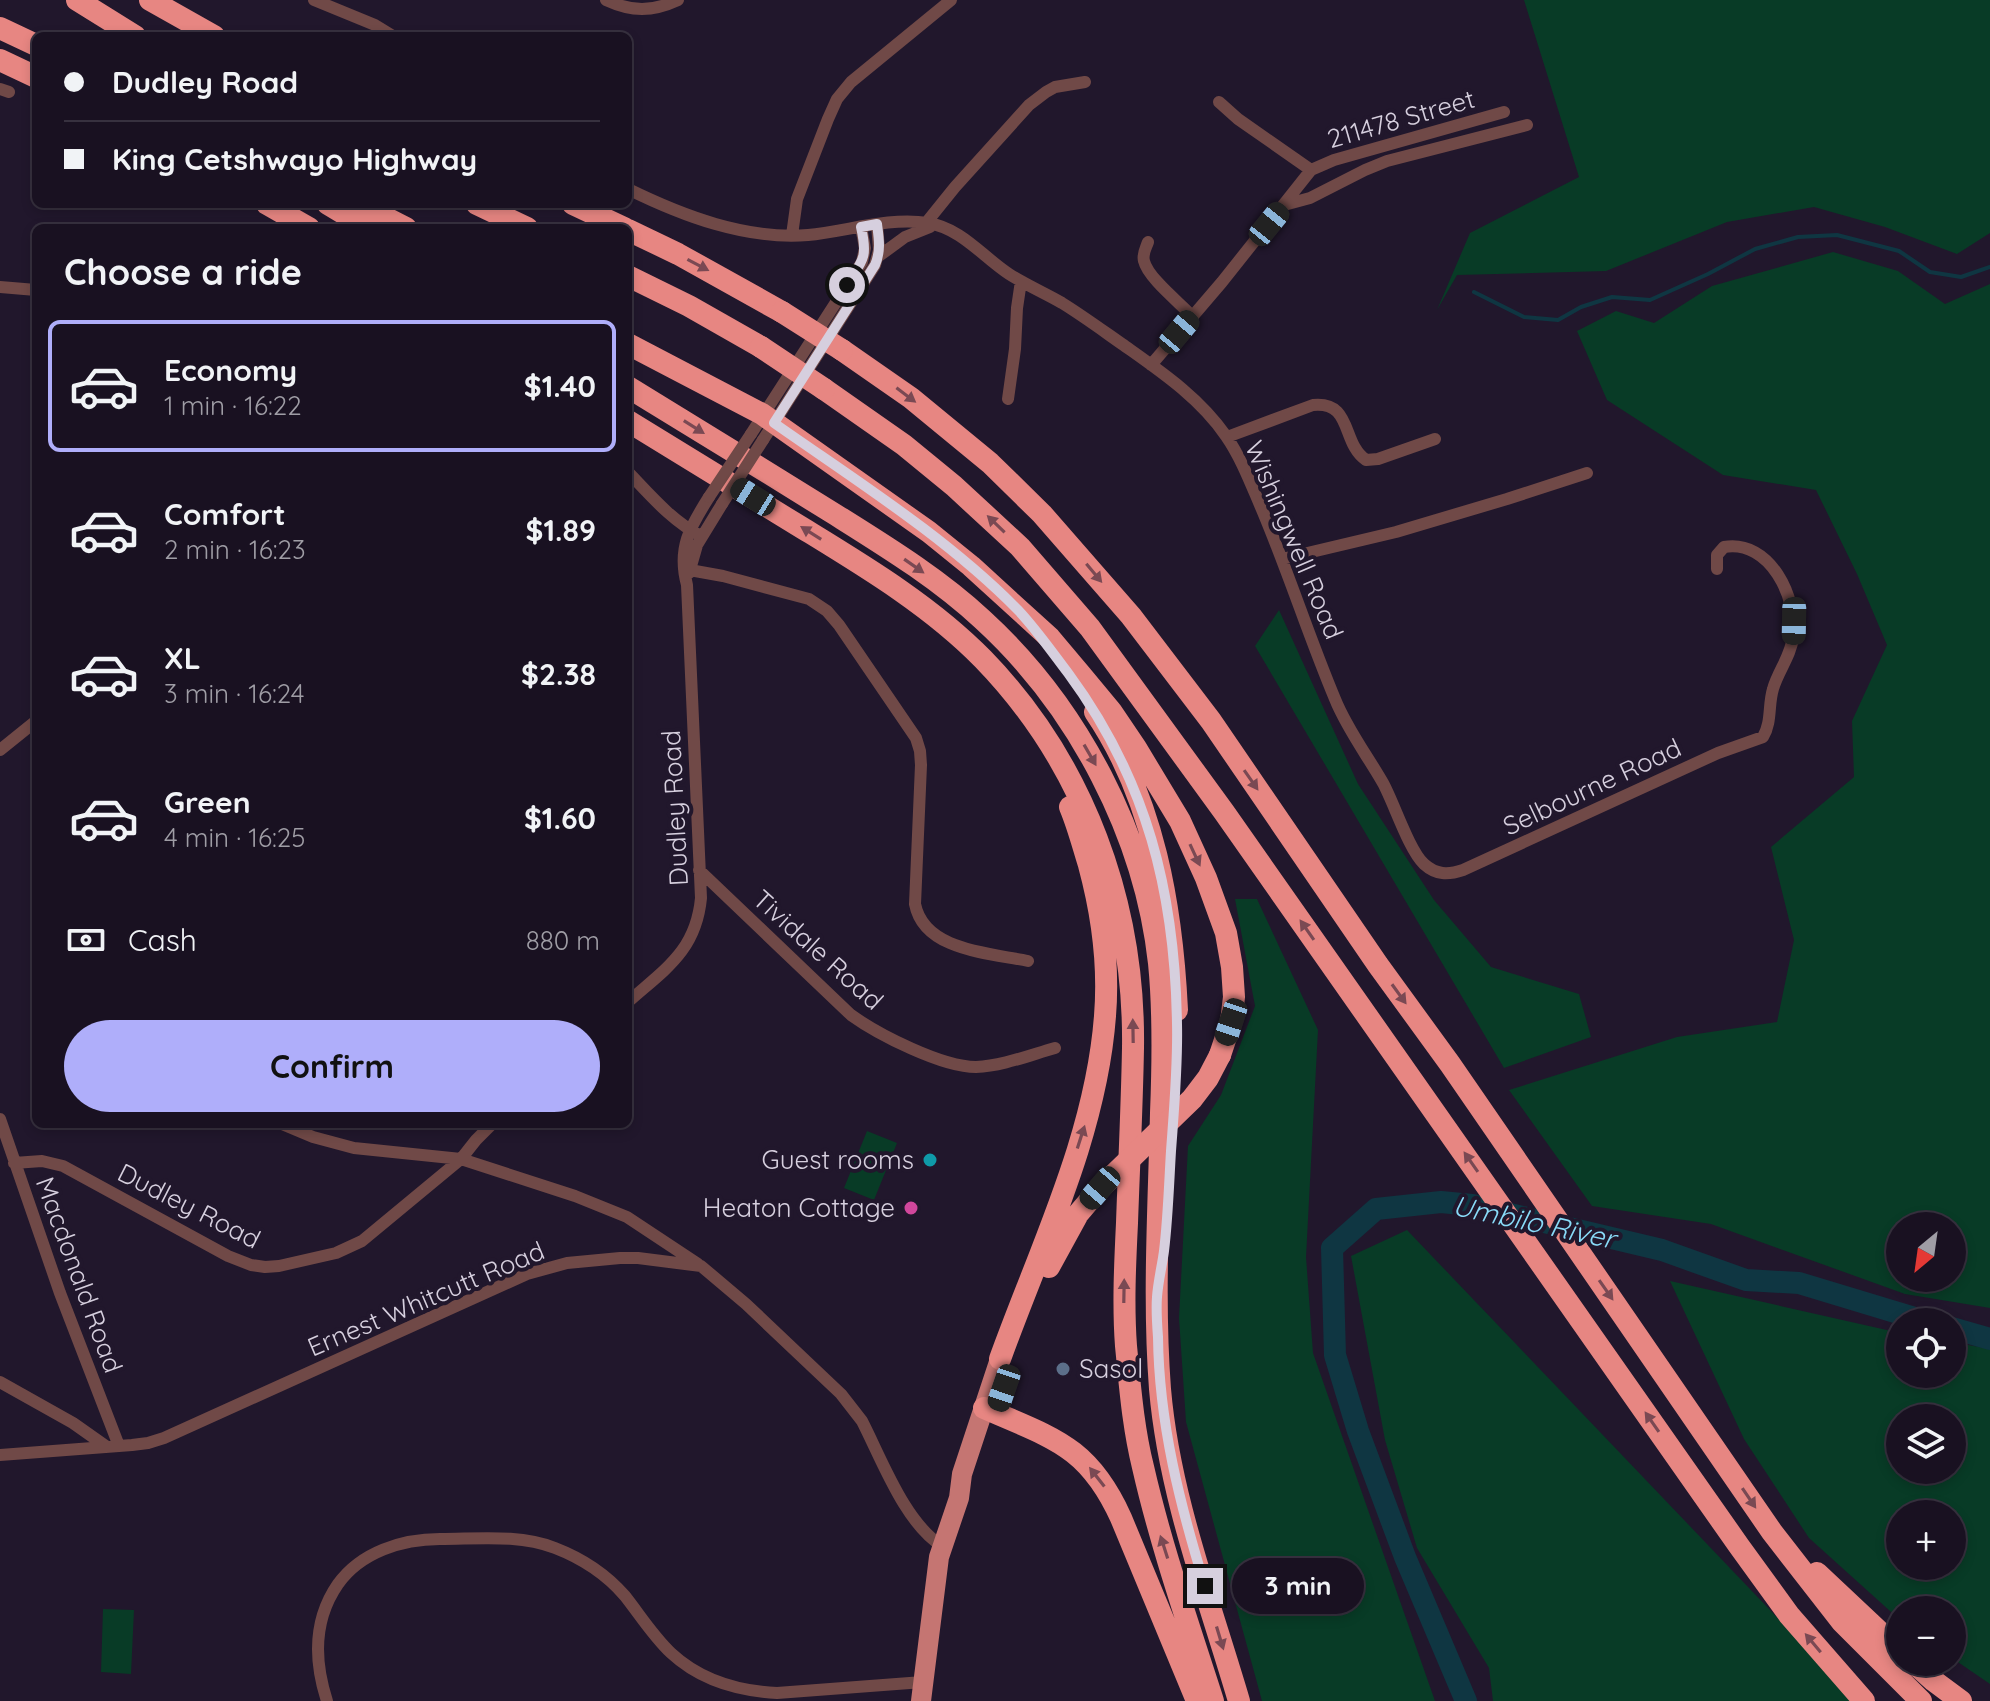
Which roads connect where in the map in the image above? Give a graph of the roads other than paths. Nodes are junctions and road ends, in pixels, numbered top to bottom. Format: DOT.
graph roads {
  1 [pos="77,0"];
  2 [pos="150,0"];
  3 [pos="314,0"];
  4 [pos="606,0"];
  5 [pos="678,0"];
  6 [pos="951,0"];
  7 [pos="0,28"];
  8 [pos="129,32"];
  9 [pos="207,32"];
  10 [pos="386,32"];
  11 [pos="32,43"];
  12 [pos="1085,82"];
  13 [pos="1219,102"];
  14 [pos="1504,112"];
  15 [pos="1527,125"];
  16 [pos="1311,170"];
  17 [pos="632,191"];
  18 [pos="1284,205"];
  19 [pos="256,208"];
  20 [pos="274,208"];
  21 [pos="335,208"];
  22 [pos="367,208"];
  23 [pos="485,208"];
  24 [pos="581,208"];
  25 [pos="282,224"];
  26 [pos="302,224"];
  27 [pos="361,224"];
  28 [pos="398,224"];
  29 [pos="519,224"];
  30 [pos="615,224"];
  31 [pos="877,224"];
  32 [pos="932,224"];
  33 [pos="861,227"];
  34 [pos="632,232"];
  35 [pos="792,235"];
  36 [pos="1148,242"];
  37 [pos="879,256"];
  38 [pos="632,278"];
  39 [pos="1021,281"];
  40 [pos="0,287"];
  41 [pos="32,290"];
  42 [pos="1192,316"];
  43 [pos="632,346"];
  44 [pos="1151,365"];
  45 [pos="632,389"];
  46 [pos="1008,399"];
  47 [pos="632,423"];
  48 [pos="767,426"];
  49 [pos="1227,437"];
  50 [pos="1435,439"];
  51 [pos="1587,473"];
  52 [pos="632,476"];
  53 [pos="696,533"];
  54 [pos="1282,559"];
  55 [pos="1717,569"];
  56 [pos="687,570"];
  57 [pos="930,612"];
  58 [pos="1019,612"];
  59 [pos="32,724"];
  60 [pos="0,750"];
  61 [pos="699,870"];
  62 [pos="1438,873"];
  63 [pos="1028,961"];
  64 [pos="632,998"];
  65 [pos="1055,1048"];
  66 [pos="0,1119"];
  67 [pos="292,1128"];
  68 [pos="488,1128"];
  69 [pos="461,1159"];
  70 [pos="14,1163"];
  71 [pos="701,1266"];
  72 [pos="1157,1297"];
  73 [pos="1006,1362"];
  74 [pos="0,1382"];
  75 [pos="990,1410"];
  76 [pos="113,1446"];
  77 [pos="0,1455"];
  78 [pos="1772,1532"];
  79 [pos="942,1546"];
  80 [pos="1886,1638"];
  81 [pos="1930,1676"];
  82 [pos="922,1692"];
  83 [pos="327,1701"];
  84 [pos="1197,1701"];
  85 [pos="1213,1701"];
  86 [pos="1239,1701"];
  87 [pos="1864,1701"];
  88 [pos="1921,1701"];
  89 [pos="1961,1701"];
  1 -- 8 [label="highway"];
  2 -- 9 [label="highway"];
  3 -- 10 [label="street"];
  4 -- 5 [label="street"];
  6 -- 35 [label="street"];
  7 -- 11 [label="highway"];
  12 -- 32 [label="street"];
  13 -- 16 [label="street"];
  14 -- 16 [label="street, 211478 Street"];
  15 -- 18 [label="street"];
  16 -- 18 [label="street"];
  17 -- 35 [label="street"];
  18 -- 42 [label="street"];
  19 -- 25 [label="highway"];
  20 -- 26 [label="highway"];
  21 -- 27 [label="highway"];
  22 -- 28 [label="highway"];
  23 -- 29 [label="highway"];
  24 -- 30 [label="highway"];
  31 -- 32 [label="street"];
  31 -- 33 [label="street"];
  31 -- 37 [label="street"];
  32 -- 37 [label="street, Dudley Road"];
  32 -- 39 [label="street, Wishingwell Road"];
  33 -- 35 [label="street"];
  33 -- 48 [label="street, Dudley Road"];
  34 -- 78 [label="highway, one-way, bridge"];
  36 -- 42 [label="street"];
  37 -- 48 [label="street, Dudley Road"];
  87 -- 38 [label="highway, one-way, bridge"];
  39 -- 44 [label="street, Wishingwell Road"];
  39 -- 46 [label="street"];
  40 -- 41 [label="street"];
  42 -- 44 [label="street"];
  43 -- 48 [label="highway"];
  44 -- 49 [label="street, Wishingwell Road"];
  45 -- 72 [label="highway, one-way"];
  57 -- 47 [label="highway, one-way"];
  48 -- 53 [label="street, Dudley Road, bridge"];
  48 -- 53 [label="street, Dudley Road, bridge"];
  48 -- 58 [label="highway"];
  49 -- 50 [label="street"];
  49 -- 54 [label="street, Wishingwell Road"];
  51 -- 54 [label="street"];
  52 -- 53 [label="street"];
  53 -- 56 [label="street, Dudley Road"];
  54 -- 62 [label="street, Wishingwell Road"];
  55 -- 62 [label="street, Selbourne Road"];
  56 -- 61 [label="street, Dudley Road"];
  56 -- 63 [label="street"];
  73 -- 57 [label="highway, one-way"];
  85 -- 57 [label="highway, one-way"];
  58 -- 72 [label="highway"];
  58 -- 73 [label="highway, one-way, bridge"];
  59 -- 60 [label="street"];
  61 -- 64 [label="street, Dudley Road"];
  61 -- 65 [label="street, Tividale Road"];
  66 -- 70 [label="street, Macdonald Road"];
  67 -- 69 [label="street"];
  68 -- 69 [label="street, Dudley Road"];
  69 -- 70 [label="street, Dudley Road"];
  69 -- 71 [label="street"];
  70 -- 76 [label="street, Macdonald Road"];
  71 -- 76 [label="street, Ernest Whitcutt Road"];
  71 -- 79 [label="street"];
  72 -- 86 [label="highway, one-way"];
  73 -- 75 [label="main road"];
  74 -- 76 [label="street"];
  75 -- 79 [label="main road"];
  84 -- 75 [label="highway, one-way"];
  76 -- 77 [label="street, Ernest Whitcutt Road"];
  78 -- 80 [label="highway"];
  78 -- 88 [label="highway"];
  79 -- 82 [label="main road"];
  81 -- 89 [label="highway"];
  82 -- 83 [label="street"];
}
